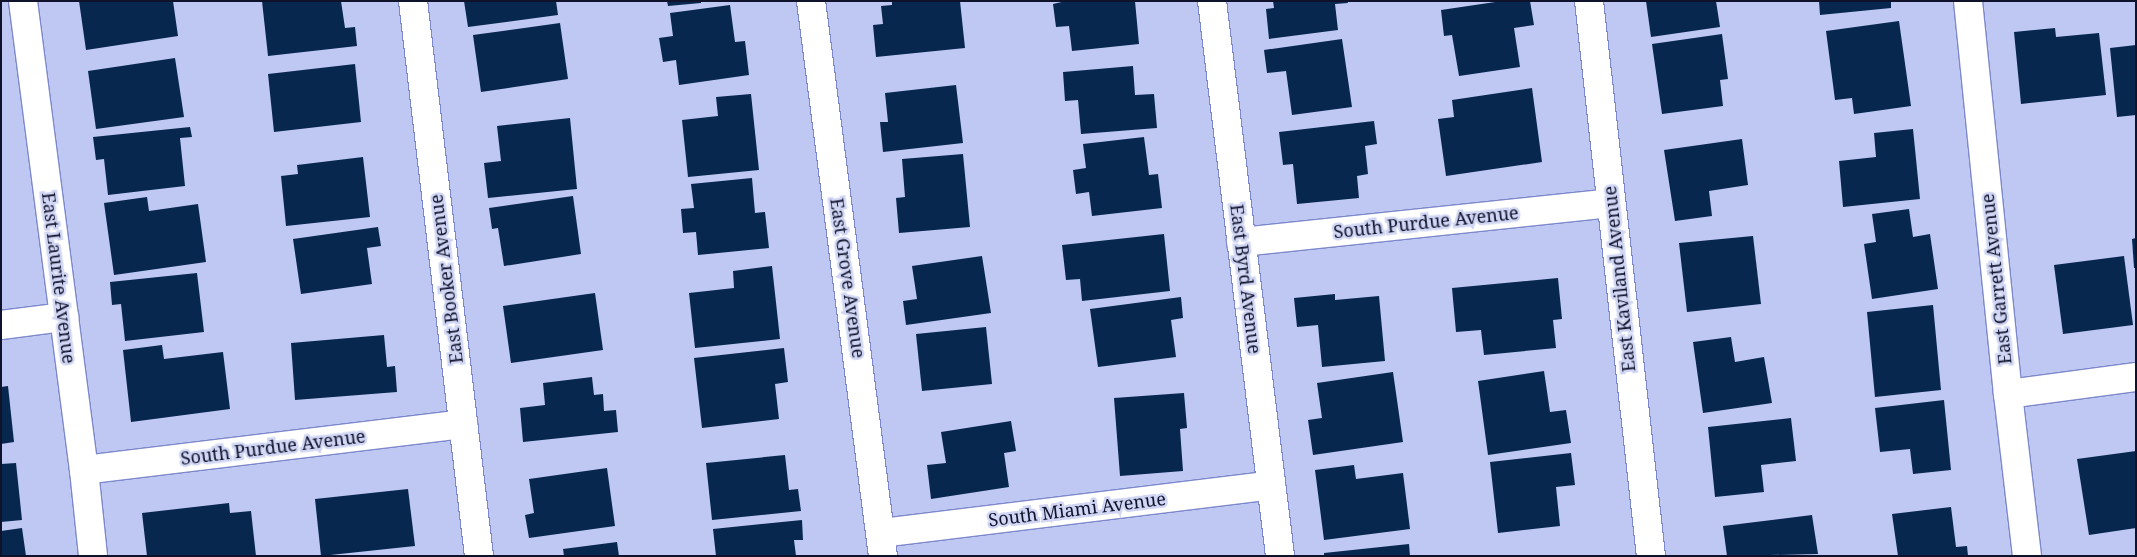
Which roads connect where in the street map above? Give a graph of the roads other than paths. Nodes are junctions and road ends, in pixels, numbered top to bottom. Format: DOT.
graph roads {
  1 [pos="23,1"];
  2 [pos="413,1"];
  3 [pos="812,1"];
  4 [pos="1212,1"];
  5 [pos="1590,1"];
  6 [pos="1968,1"];
  7 [pos="1611,203"];
  8 [pos="1241,242"];
  9 [pos="64,317"];
  10 [pos="1,325"];
  11 [pos="2136,377"];
  12 [pos="2008,394"];
  13 [pos="463,424"];
  14 [pos="84,470"];
  15 [pos="1271,485"];
  16 [pos="883,544"];
  17 [pos="93,556"];
  18 [pos="479,556"];
  19 [pos="1280,556"];
  20 [pos="1651,556"];
  21 [pos="2027,556"];
  1 -- 9 [label="street, East Laurite Avenue"];
  2 -- 13 [label="street, East Booker Avenue"];
  3 -- 16 [label="street, East Grove Avenue"];
  4 -- 8 [label="street, East Byrd Avenue"];
  5 -- 7 [label="street, East Kaviland Avenue"];
  6 -- 12 [label="street, East Garrett Avenue"];
  7 -- 8 [label="street, South Purdue Avenue"];
  7 -- 20 [label="street, East Kaviland Avenue"];
  8 -- 15 [label="street, East Byrd Avenue"];
  9 -- 10 [label="street"];
  9 -- 14 [label="street, East Laurite Avenue"];
  11 -- 12 [label="street"];
  12 -- 21 [label="street, East Garrett Avenue"];
  13 -- 14 [label="street, South Purdue Avenue"];
  13 -- 18 [label="street, East Booker Avenue"];
  14 -- 17 [label="street, East Laurite Avenue"];
  15 -- 16 [label="street, South Miami Avenue"];
  15 -- 19 [label="street, East Byrd Avenue"];
}
